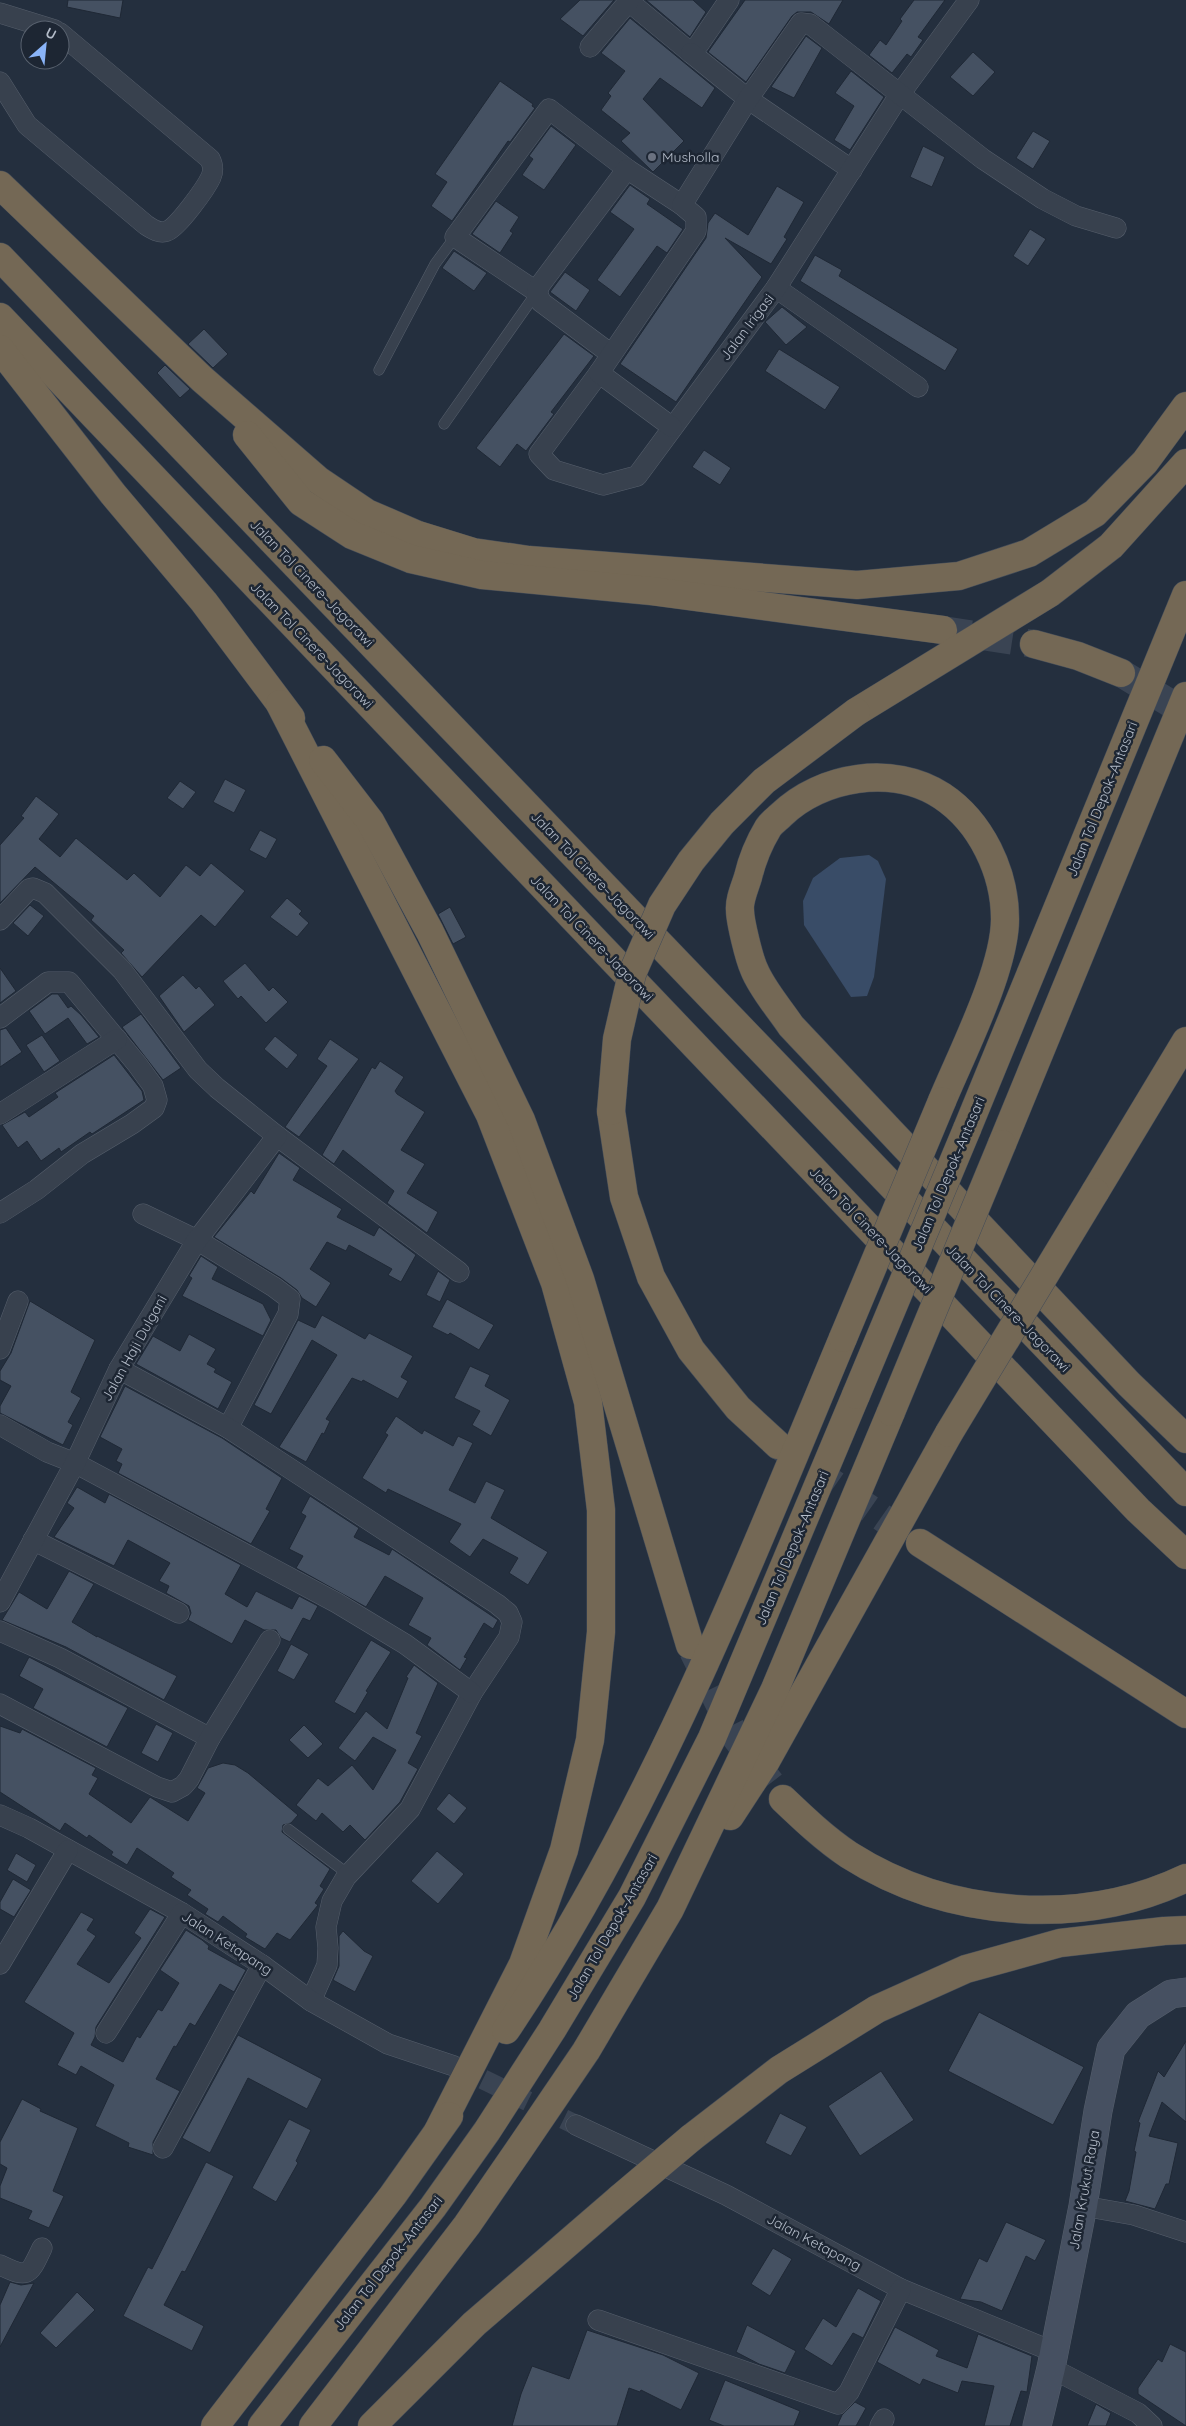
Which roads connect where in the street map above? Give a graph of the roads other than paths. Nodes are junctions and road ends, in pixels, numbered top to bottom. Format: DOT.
graph roads {
  1 [pos="729,0"];
  2 [pos="969,0"];
  3 [pos="628,1"];
  4 [pos="0,13"];
  5 [pos="23,20"];
  6 [pos="70,40"];
  7 [pos="590,48"];
  8 [pos="691,53"];
  9 [pos="0,82"];
  10 [pos="900,94"];
  11 [pos="748,99"];
  12 [pos="627,169"];
  13 [pos="852,170"];
  14 [pos="0,185"];
  15 [pos="682,205"];
  16 [pos="1116,228"];
  17 [pos="455,236"];
  18 [pos="0,257"];
  19 [pos="776,288"];
  20 [pos="537,292"];
  21 [pos="0,318"];
  22 [pos="0,349"];
  23 [pos="611,354"];
  24 [pos="379,370"];
  25 [pos="599,373"];
  26 [pos="202,379"];
  27 [pos="918,388"];
  28 [pos="1186,406"];
  29 [pos="444,424"];
  30 [pos="672,427"];
  31 [pos="1184,466"];
  32 [pos="1186,595"];
  33 [pos="943,630"];
  34 [pos="1034,644"];
  35 [pos="1121,673"];
  36 [pos="1186,696"];
  37 [pos="280,704"];
  38 [pos="0,920"];
  39 [pos="0,1018"];
  40 [pos="117,1040"];
  41 [pos="1186,1041"];
  42 [pos="0,1114"];
  43 [pos="277,1136"];
  44 [pos="0,1212"];
  45 [pos="142,1214"];
  46 [pos="197,1240"];
  47 [pos="459,1272"];
  48 [pos="18,1301"];
  49 [pos="0,1349"];
  50 [pos="119,1369"];
  51 [pos="0,1425"];
  52 [pos="228,1428"];
  53 [pos="1186,1439"];
  54 [pos="778,1445"];
  55 [pos="75,1463"];
  56 [pos="1186,1492"];
  57 [pos="33,1540"];
  58 [pos="920,1543"];
  59 [pos="1186,1555"];
  60 [pos="0,1602"];
  61 [pos="179,1613"];
  62 [pos="0,1631"];
  63 [pos="270,1640"];
  64 [pos="690,1645"];
  65 [pos="472,1693"];
  66 [pos="0,1704"];
  67 [pos="1186,1714"];
  68 [pos="210,1738"];
  69 [pos="783,1799"];
  70 [pos="0,1815"];
  71 [pos="288,1829"];
  72 [pos="68,1850"];
  73 [pos="348,1874"];
  74 [pos="1186,1878"];
  75 [pos="670,1909"];
  76 [pos="182,1913"];
  77 [pos="1186,1930"];
  78 [pos="0,1964"];
  79 [pos="262,1965"];
  80 [pos="1186,1992"];
  81 [pos="311,2001"];
  82 [pos="106,2033"];
  83 [pos="454,2066"];
  84 [pos="576,2125"];
  85 [pos="438,2131"];
  86 [pos="163,2148"];
  87 [pos="1089,2207"];
  88 [pos="1186,2232"];
  89 [pos="42,2248"];
  90 [pos="0,2265"];
  91 [pos="902,2289"];
  92 [pos="598,2320"];
  93 [pos="1056,2364"];
  94 [pos="215,2426"];
  95 [pos="262,2426"];
  96 [pos="313,2426"];
  97 [pos="372,2426"];
  98 [pos="1037,2426"];
  99 [pos="1152,2426"];
  1 -- 8 [label="street"];
  2 -- 10 [label="street, Jalan Irigasi"];
  3 -- 7 [label="street"];
  3 -- 8 [label="street"];
  4 -- 5 [label="street"];
  6 -- 9 [label="street"];
  8 -- 11 [label="street"];
  10 -- 11 [label="street"];
  10 -- 13 [label="street, Jalan Irigasi"];
  10 -- 16 [label="street"];
  11 -- 13 [label="street"];
  11 -- 15 [label="street"];
  12 -- 15 [label="street"];
  12 -- 17 [label="street"];
  12 -- 20 [label="street"];
  13 -- 19 [label="street, Jalan Irigasi"];
  14 -- 26 [label="highway"];
  15 -- 23 [label="street"];
  17 -- 20 [label="street"];
  17 -- 24 [label="lane"];
  18 -- 56 [label="highway, Jalan Tol Cinere–Jagorawi"];
  19 -- 27 [label="street"];
  19 -- 30 [label="street, Jalan Irigasi"];
  20 -- 23 [label="street"];
  20 -- 29 [label="lane"];
  21 -- 59 [label="highway, Jalan Tol Cinere-Jagorawi"];
  22 -- 37 [label="highway"];
  23 -- 25 [label="street"];
  25 -- 30 [label="street"];
  25 -- 30 [label="street, Jalan Irigasi"];
  26 -- 28 [label="highway"];
  26 -- 33 [label="highway"];
  31 -- 54 [label="highway, bridge"];
  32 -- 95 [label="highway, Jalan Tol Depok–Antasari, bridge"];
  34 -- 35 [label="highway"];
  36 -- 75 [label="highway, bridge"];
  37 -- 64 [label="highway"];
  37 -- 85 [label="highway"];
  38 -- 43 [label="street"];
  39 -- 40 [label="street"];
  40 -- 42 [label="street"];
  40 -- 44 [label="street"];
  41 -- 75 [label="highway, bridge"];
  43 -- 46 [label="street, Jalan Haji Dulgani"];
  43 -- 47 [label="street"];
  45 -- 46 [label="street"];
  46 -- 50 [label="street, Jalan Haji Dulgani"];
  46 -- 52 [label="street"];
  48 -- 49 [label="street"];
  50 -- 52 [label="street"];
  50 -- 55 [label="street, Jalan Haji Dulgani"];
  51 -- 55 [label="street"];
  52 -- 65 [label="street"];
  53 -- 85 [label="highway, bridge"];
  55 -- 57 [label="street, Jalan Haji Dulgani"];
  55 -- 65 [label="street"];
  57 -- 60 [label="street, Jalan Haji Dulgani"];
  57 -- 61 [label="street"];
  58 -- 67 [label="highway"];
  62 -- 68 [label="street"];
  63 -- 68 [label="street"];
  65 -- 73 [label="street"];
  66 -- 68 [label="street"];
  69 -- 74 [label="highway"];
  70 -- 72 [label="street, Jalan Ketapang"];
  71 -- 73 [label="lane"];
  72 -- 76 [label="street, Jalan Ketapang"];
  72 -- 78 [label="street"];
  73 -- 81 [label="street"];
  75 -- 96 [label="highway"];
  76 -- 79 [label="street, Jalan Ketapang"];
  76 -- 82 [label="street"];
  77 -- 97 [label="highway, bridge"];
  79 -- 81 [label="street, Jalan Ketapang"];
  79 -- 86 [label="street"];
  80 -- 87 [label="street, Jalan Krukut Raya"];
  81 -- 83 [label="street, Jalan Ketapang"];
  84 -- 91 [label="street, Jalan Ketapang"];
  85 -- 94 [label="highway"];
  87 -- 88 [label="street"];
  87 -- 93 [label="street, Jalan Krukut Raya"];
  89 -- 90 [label="street"];
  91 -- 92 [label="street"];
  91 -- 93 [label="street, Jalan Ketapang"];
  93 -- 98 [label="street, Jalan Krukut Raya"];
  93 -- 99 [label="street, Jalan Ketapang"];
}
